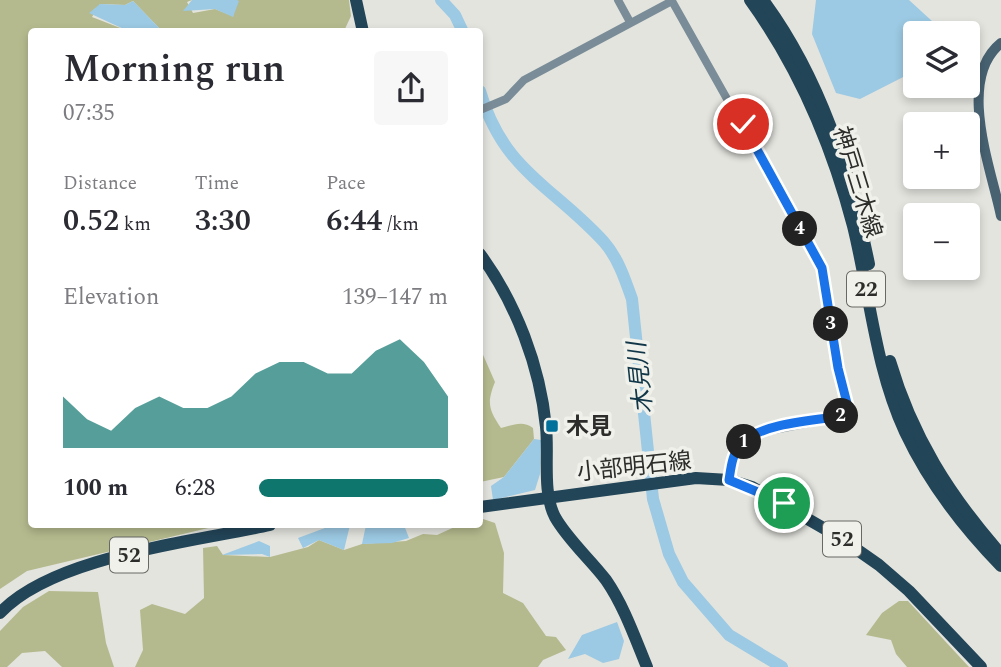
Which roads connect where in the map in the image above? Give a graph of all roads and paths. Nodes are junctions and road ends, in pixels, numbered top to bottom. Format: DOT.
graph roads {
  1 [pos="356,0"];
  2 [pos="618,0"];
  3 [pos="750,0"];
  4 [pos="764,0"];
  5 [pos="630,22"];
  6 [pos="362,28"];
  7 [pos="1001,43"];
  8 [pos="483,108"];
  9 [pos="998,180"];
  10 [pos="1001,216"];
  11 [pos="483,258"];
  12 [pos="729,480"];
  13 [pos="550,497"];
  14 [pos="483,507"];
  15 [pos="256,528"];
  16 [pos="1001,554"];
  17 [pos="1001,566"];
  18 [pos="0,613"];
  19 [pos="647,667"];
  20 [pos="981,667"];
  1 -- 6 [label="main road"];
  2 -- 5 [label="street"];
  3 -- 17 [label="main road, 神戸三木線 / 22"];
  4 -- 16 [label="main road, 神戸三木線 / 22"];
  5 -- 8 [label="street"];
  5 -- 12 [label="street"];
  7 -- 9 [label="street"];
  9 -- 10 [label="street"];
  11 -- 13 [label="main road"];
  12 -- 13 [label="main road, 小部明石線 / 52"];
  12 -- 20 [label="main road, 小部明石線 / 52"];
  13 -- 14 [label="main road, 小部明石線 / 52"];
  13 -- 19 [label="main road"];
  15 -- 18 [label="main road, 52"];
}
